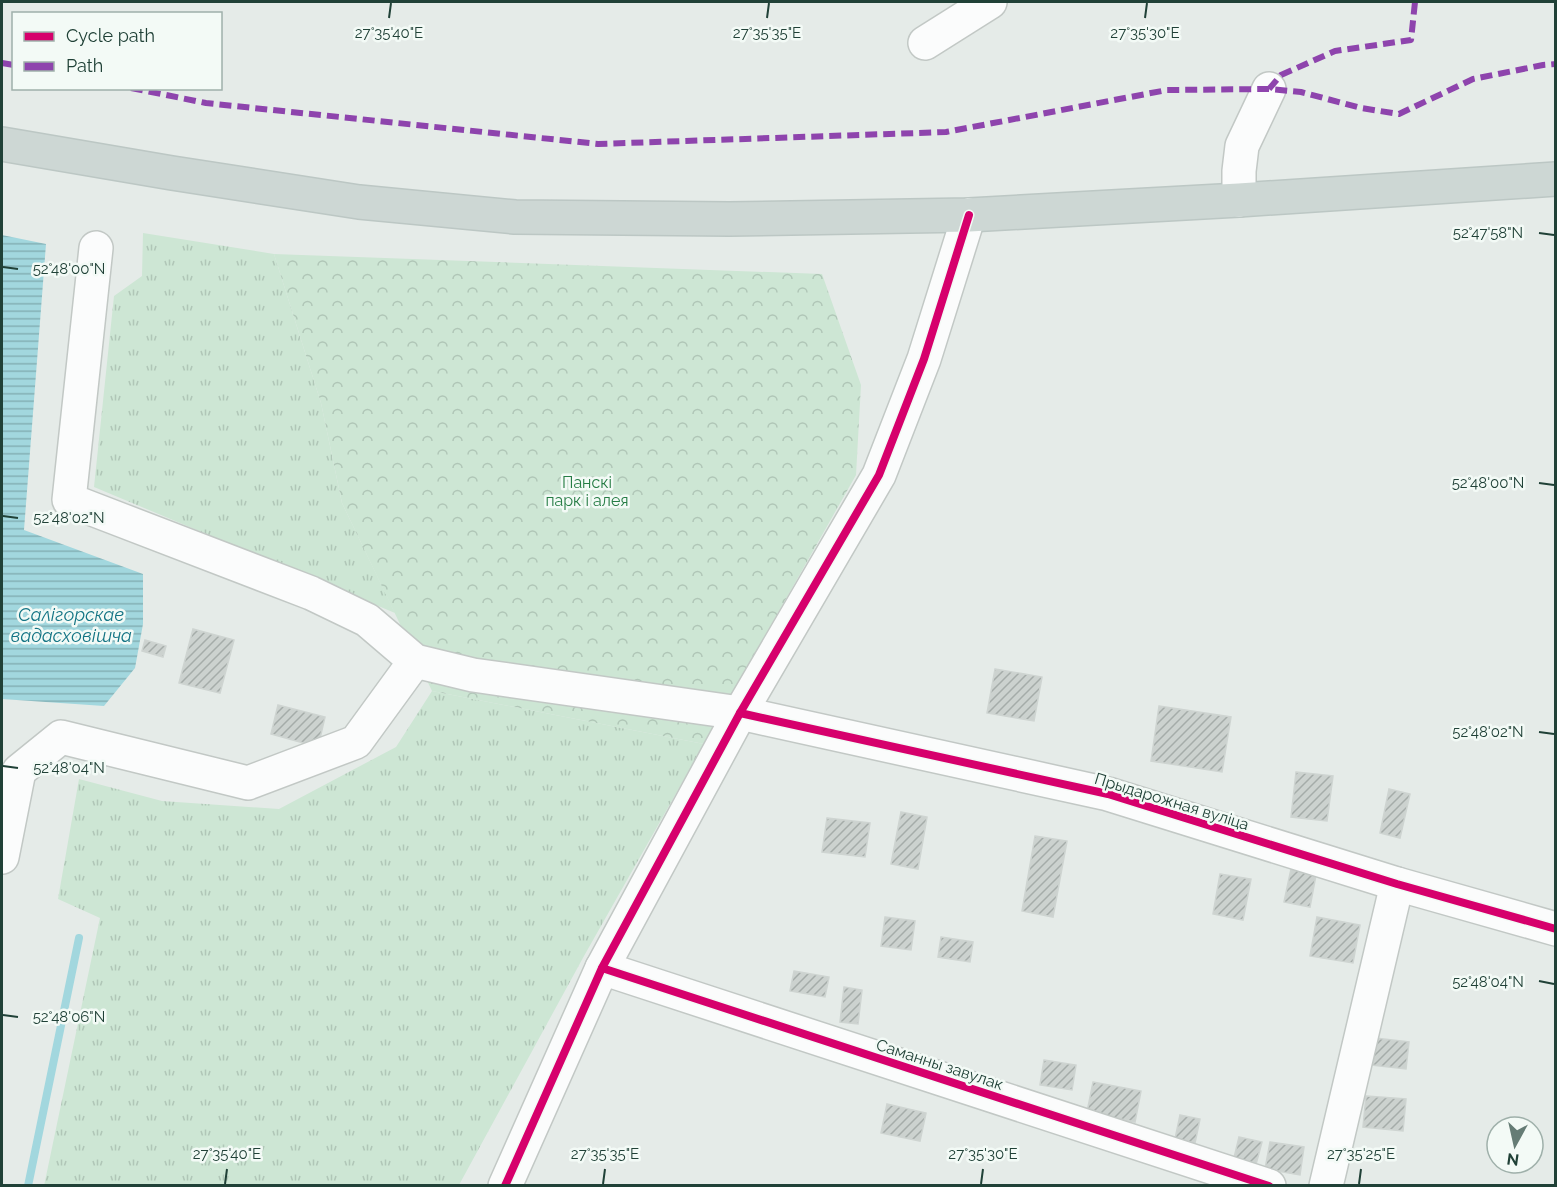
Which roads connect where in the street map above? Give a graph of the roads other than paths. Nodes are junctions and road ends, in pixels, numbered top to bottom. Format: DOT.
graph roads {
  1 [pos="990,2"];
  2 [pos="925,43"];
  3 [pos="1269,89"];
  4 [pos="2,144"];
  5 [pos="1556,179"];
  6 [pos="1239,200"];
  7 [pos="969,215"];
  8 [pos="96,248"];
  9 [pos="415,661"];
  10 [pos="740,713"];
  11 [pos="2,857"];
  12 [pos="1396,884"];
  13 [pos="1556,929"];
  14 [pos="602,968"];
  15 [pos="505,1185"];
  16 [pos="1269,1185"];
  17 [pos="1326,1185"];
  1 -- 2 [label="street"];
  3 -- 6 [label="street"];
  4 -- 7 [label="main road"];
  5 -- 6 [label="main road"];
  6 -- 7 [label="main road"];
  7 -- 10 [label="street"];
  8 -- 9 [label="street"];
  9 -- 10 [label="street, Прыдарожная вуліца"];
  9 -- 11 [label="street"];
  10 -- 12 [label="street, Прыдарожная вуліца"];
  10 -- 14 [label="street"];
  12 -- 13 [label="street, Прыдарожная вуліца"];
  12 -- 17 [label="street"];
  14 -- 15 [label="street"];
  14 -- 16 [label="street, Саманны завулак"];
}
